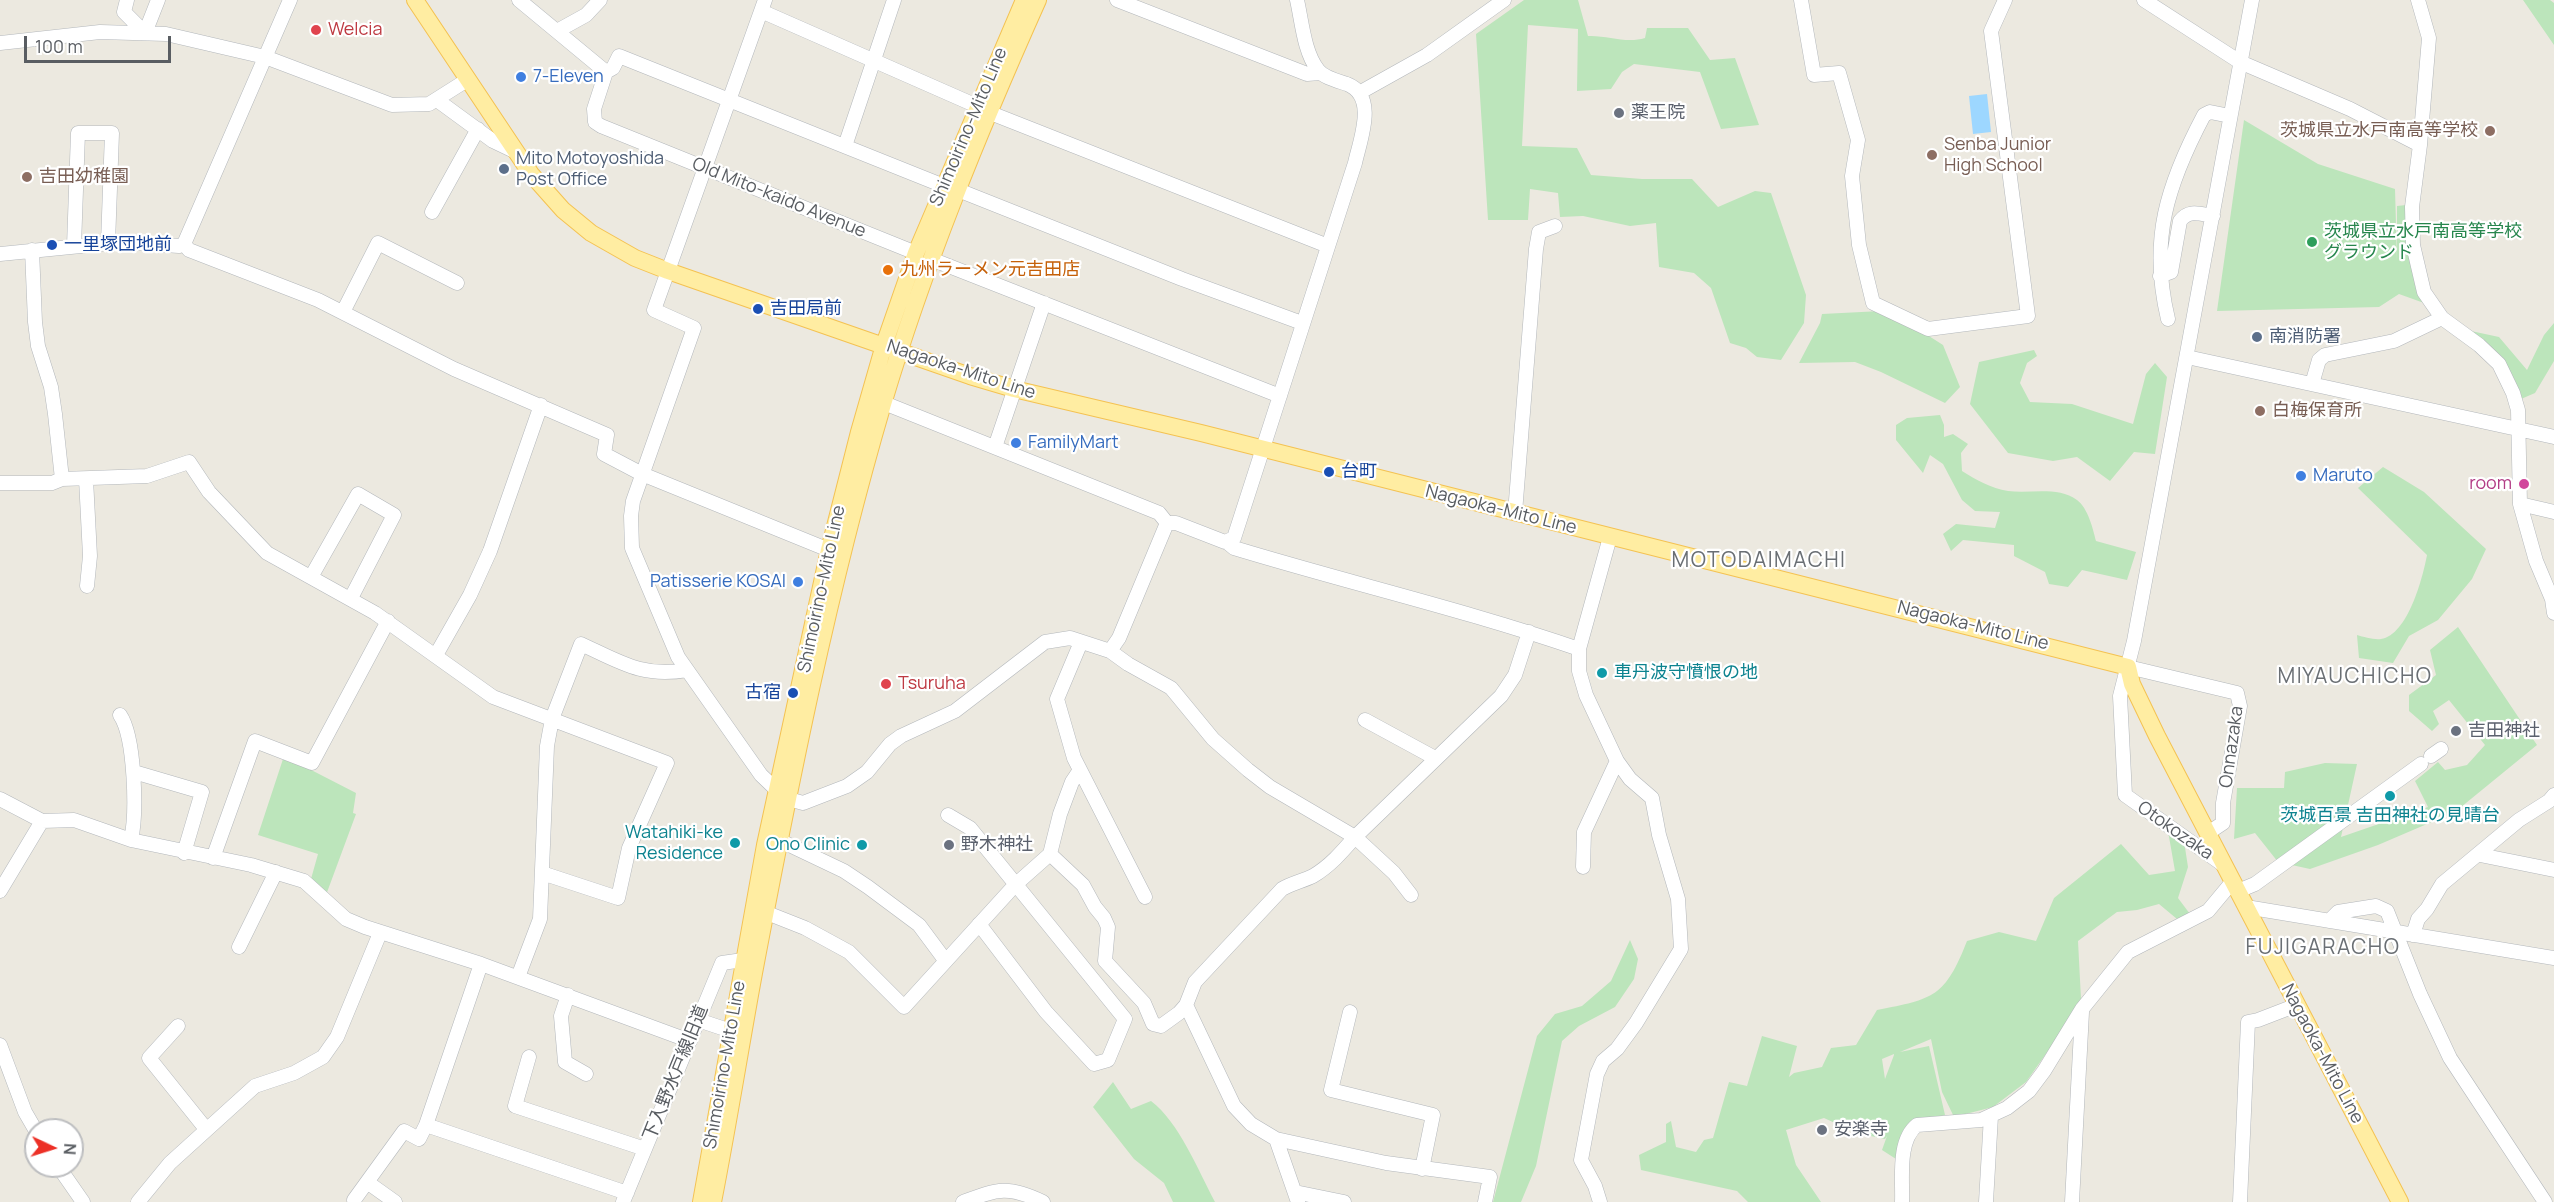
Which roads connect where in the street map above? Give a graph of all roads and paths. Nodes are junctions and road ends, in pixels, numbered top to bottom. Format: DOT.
graph roads {
  1 [pos="127,0"];
  2 [pos="158,0"];
  3 [pos="290,0"];
  4 [pos="415,0"];
  5 [pos="519,0"];
  6 [pos="600,0"];
  7 [pos="894,0"];
  8 [pos="1024,0"];
  9 [pos="1038,0"];
  10 [pos="1117,0"];
  11 [pos="1298,0"];
  12 [pos="1504,0"];
  13 [pos="1801,0"];
  14 [pos="2005,0"];
  15 [pos="2144,0"];
  16 [pos="2252,0"];
  17 [pos="2418,0"];
  18 [pos="763,6"];
  19 [pos="556,31"];
  20 [pos="145,33"];
  21 [pos="0,43"];
  22 [pos="265,57"];
  23 [pos="874,60"];
  24 [pos="2240,62"];
  25 [pos="606,72"];
  26 [pos="1320,73"];
  27 [pos="467,80"];
  28 [pos="1359,93"];
  29 [pos="437,100"];
  30 [pos="729,100"];
  31 [pos="983,109"];
  32 [pos="2230,116"];
  33 [pos="478,129"];
  34 [pos="2420,145"];
  35 [pos="845,146"];
  36 [pos="516,152"];
  37 [pos="705,168"];
  38 [pos="951,188"];
  39 [pos="432,212"];
  40 [pos="2213,216"];
  41 [pos="1555,226"];
  42 [pos="108,243"];
  43 [pos="184,244"];
  44 [pos="74,246"];
  45 [pos="1328,246"];
  46 [pos="32,250"];
  47 [pos="0,254"];
  48 [pos="924,256"];
  49 [pos="668,271"];
  50 [pos="2160,276"];
  51 [pos="457,283"];
  52 [pos="1044,303"];
  53 [pos="343,312"];
  54 [pos="2442,318"];
  55 [pos="2168,319"];
  56 [pos="1302,323"];
  57 [pos="892,348"];
  58 [pos="2187,357"];
  59 [pos="2312,384"];
  60 [pos="1014,389"];
  61 [pos="1280,396"];
  62 [pos="884,403"];
  63 [pos="541,405"];
  64 [pos="2518,429"];
  65 [pos="2554,437"];
  66 [pos="995,447"];
  67 [pos="1263,449"];
  68 [pos="642,474"];
  69 [pos="62,479"];
  70 [pos="86,479"];
  71 [pos="0,483"];
  72 [pos="2520,504"];
  73 [pos="2554,512"];
  74 [pos="1515,513"];
  75 [pos="1167,523"];
  76 [pos="1610,537"];
  77 [pos="1228,543"];
  78 [pos="829,550"];
  79 [pos="311,577"];
  80 [pos="87,586"];
  81 [pos="351,598"];
  82 [pos="2554,604"];
  83 [pos="388,621"];
  84 [pos="1529,632"];
  85 [pos="1081,642"];
  86 [pos="1579,649"];
  87 [pos="1110,651"];
  88 [pos="436,655"];
  89 [pos="2128,667"];
  90 [pos="687,670"];
  91 [pos="120,715"];
  92 [pos="552,719"];
  93 [pos="1365,720"];
  94 [pos="2431,756"];
  95 [pos="1435,758"];
  96 [pos="1617,761"];
  97 [pos="1080,770"];
  98 [pos="134,772"];
  99 [pos="2554,795"];
  100 [pos="783,796"];
  101 [pos="0,799"];
  102 [pos="948,815"];
  103 [pos="42,821"];
  104 [pos="2208,833"];
  105 [pos="1355,837"];
  106 [pos="131,840"];
  107 [pos="781,841"];
  108 [pos="184,853"];
  109 [pos="1050,854"];
  110 [pos="2480,855"];
  111 [pos="213,858"];
  112 [pos="1583,867"];
  113 [pos="2554,870"];
  114 [pos="276,873"];
  115 [pos="542,873"];
  116 [pos="2232,880"];
  117 [pos="1015,885"];
  118 [pos="0,891"];
  119 [pos="1411,895"];
  120 [pos="1145,897"];
  121 [pos="2246,907"];
  122 [pos="767,913"];
  123 [pos="2329,921"];
  124 [pos="979,924"];
  125 [pos="2396,932"];
  126 [pos="380,933"];
  127 [pos="2413,935"];
  128 [pos="239,946"];
  129 [pos="2554,958"];
  130 [pos="743,960"];
  131 [pos="945,960"];
  132 [pos="481,964"];
  133 [pos="518,977"];
  134 [pos="568,995"];
  135 [pos="1186,1005"];
  136 [pos="2297,1005"];
  137 [pos="2082,1009"];
  138 [pos="1350,1012"];
  139 [pos="698,1020"];
  140 [pos="178,1026"];
  141 [pos="731,1031"];
  142 [pos="690,1041"];
  143 [pos="0,1045"];
  144 [pos="529,1057"];
  145 [pos="586,1074"];
  146 [pos="1991,1116"];
  147 [pos="28,1118"];
  148 [pos="426,1125"];
  149 [pos="206,1129"];
  150 [pos="1276,1139"];
  151 [pos="645,1149"];
  152 [pos="1422,1169"];
  153 [pos="66,1178"];
  154 [pos="367,1182"];
  155 [pos="625,1197"];
  156 [pos="1296,1197"];
  157 [pos="145,1200"];
  158 [pos="354,1200"];
  159 [pos="83,1202"];
  160 [pos="395,1202"];
  161 [pos="701,1202"];
  162 [pos="714,1202"];
  163 [pos="963,1202"];
  164 [pos="1043,1202"];
  165 [pos="1344,1202"];
  166 [pos="1485,1202"];
  167 [pos="1600,1202"];
  168 [pos="1902,1202"];
  169 [pos="1986,1202"];
  170 [pos="2072,1202"];
  171 [pos="2240,1202"];
  172 [pos="2400,1202"];
  173 [pos="2545,1202"];
  1 -- 20 [label="street"];
  2 -- 20 [label="street"];
  3 -- 22 [label="street"];
  4 -- 27 [label="main road, Nagaoka-Mito Line"];
  5 -- 19 [label="street"];
  6 -- 19 [label="street"];
  7 -- 23 [label="street"];
  8 -- 31 [label="main road, Shimoirino-Mito Line"];
  9 -- 31 [label="main road, Shimoirino-Mito Line"];
  10 -- 26 [label="street"];
  11 -- 26 [label="street"];
  12 -- 28 [label="street"];
  13 -- 14 [label="street"];
  15 -- 24 [label="street"];
  16 -- 24 [label="street"];
  17 -- 34 [label="street"];
  18 -- 23 [label="street"];
  18 -- 30 [label="street"];
  19 -- 25 [label="street"];
  20 -- 21 [label="street"];
  20 -- 22 [label="street"];
  22 -- 29 [label="street"];
  22 -- 43 [label="street"];
  23 -- 31 [label="street"];
  23 -- 35 [label="street"];
  24 -- 32 [label="street"];
  24 -- 34 [label="street"];
  25 -- 30 [label="street"];
  25 -- 37 [label="street, Old Mito-kaido Avenue"];
  26 -- 28 [label="street"];
  27 -- 29 [label="street"];
  27 -- 36 [label="main road, Nagaoka-Mito Line"];
  28 -- 45 [label="street"];
  29 -- 33 [label="street"];
  30 -- 35 [label="street"];
  30 -- 37 [label="street"];
  31 -- 38 [label="main road, Shimoirino-Mito Line"];
  31 -- 45 [label="street"];
  32 -- 40 [label="street"];
  32 -- 50 [label="street"];
  33 -- 36 [label="street"];
  33 -- 39 [label="street"];
  34 -- 54 [label="street"];
  35 -- 38 [label="street"];
  36 -- 49 [label="main road, Nagaoka-Mito Line"];
  37 -- 48 [label="street, Old Mito-kaido Avenue"];
  37 -- 49 [label="street"];
  38 -- 48 [label="main road, Shimoirino-Mito Line"];
  38 -- 56 [label="street"];
  40 -- 50 [label="street"];
  40 -- 58 [label="street"];
  41 -- 74 [label="street"];
  42 -- 43 [label="street"];
  42 -- 44 [label="street"];
  42 -- 44 [label="street"];
  43 -- 53 [label="street"];
  44 -- 46 [label="street"];
  45 -- 56 [label="street"];
  46 -- 47 [label="street"];
  46 -- 69 [label="street"];
  48 -- 52 [label="street, Old Mito-kaido Avenue"];
  48 -- 57 [label="main road, Shimoirino-Mito Line"];
  49 -- 57 [label="main road, Nagaoka-Mito Line"];
  49 -- 68 [label="street"];
  50 -- 55 [label="street"];
  51 -- 53 [label="street"];
  52 -- 60 [label="street"];
  52 -- 61 [label="street, Old Mito-kaido Avenue"];
  53 -- 63 [label="street"];
  54 -- 59 [label="street"];
  54 -- 64 [label="street"];
  56 -- 61 [label="street"];
  57 -- 60 [label="main road, Nagaoka-Mito Line"];
  57 -- 62 [label="main road, Shimoirino-Mito Line"];
  57 -- 78 [label="main road, Shimoirino-Mito Line"];
  58 -- 59 [label="street"];
  58 -- 89 [label="street"];
  59 -- 64 [label="street"];
  60 -- 66 [label="street"];
  60 -- 67 [label="main road, Nagaoka-Mito Line"];
  61 -- 67 [label="street"];
  62 -- 66 [label="street"];
  62 -- 100 [label="main road, Shimoirino-Mito Line"];
  63 -- 68 [label="street"];
  63 -- 88 [label="street"];
  64 -- 65 [label="street"];
  64 -- 72 [label="street"];
  66 -- 75 [label="street"];
  67 -- 74 [label="main road, Nagaoka-Mito Line"];
  67 -- 77 [label="street"];
  68 -- 78 [label="street"];
  68 -- 90 [label="street"];
  69 -- 70 [label="street"];
  69 -- 71 [label="street"];
  70 -- 79 [label="street"];
  70 -- 80 [label="street"];
  72 -- 73 [label="street"];
  72 -- 82 [label="street"];
  74 -- 76 [label="main road, Nagaoka-Mito Line"];
  75 -- 77 [label="street"];
  75 -- 87 [label="street"];
  76 -- 86 [label="street"];
  76 -- 89 [label="main road, Nagaoka-Mito Line"];
  77 -- 84 [label="street"];
  78 -- 100 [label="main road, Shimoirino-Mito Line"];
  79 -- 81 [label="street"];
  79 -- 81 [label="street"];
  81 -- 83 [label="street"];
  83 -- 88 [label="street"];
  83 -- 111 [label="street"];
  84 -- 86 [label="street"];
  84 -- 95 [label="street"];
  85 -- 87 [label="street"];
  85 -- 97 [label="street"];
  85 -- 100 [label="street"];
  86 -- 96 [label="street"];
  87 -- 105 [label="street"];
  88 -- 92 [label="street"];
  89 -- 104 [label="main road, Nagaoka-Mito Line"];
  89 -- 104 [label="street, Onnazaka"];
  89 -- 116 [label="street, Otokozaka"];
  90 -- 92 [label="street"];
  90 -- 100 [label="street"];
  91 -- 98 [label="street"];
  92 -- 115 [label="street"];
  92 -- 115 [label="street"];
  93 -- 95 [label="street"];
  94 -- 116 [label="street"];
  95 -- 105 [label="street"];
  96 -- 112 [label="street"];
  96 -- 167 [label="street"];
  97 -- 109 [label="street"];
  97 -- 120 [label="street"];
  98 -- 106 [label="street"];
  98 -- 108 [label="street"];
  99 -- 110 [label="street"];
  100 -- 107 [label="main road, Shimoirino-Mito Line"];
  100 -- 130 [label="main road, Shimoirino-Mito Line"];
  101 -- 103 [label="street"];
  102 -- 117 [label="street"];
  103 -- 106 [label="street"];
  103 -- 118 [label="street"];
  104 -- 116 [label="main road, Nagaoka-Mito Line"];
  105 -- 119 [label="street"];
  105 -- 135 [label="street"];
  106 -- 108 [label="street"];
  107 -- 122 [label="main road, Shimoirino-Mito Line"];
  107 -- 131 [label="street"];
  108 -- 111 [label="street"];
  109 -- 117 [label="street"];
  109 -- 135 [label="street"];
  110 -- 113 [label="street"];
  110 -- 127 [label="street"];
  111 -- 114 [label="street"];
  114 -- 126 [label="street"];
  114 -- 128 [label="street"];
  115 -- 133 [label="street"];
  116 -- 121 [label="main road, Nagaoka-Mito Line"];
  116 -- 137 [label="street"];
  117 -- 124 [label="street"];
  117 -- 124 [label="street"];
  121 -- 123 [label="street"];
  121 -- 136 [label="main road, Nagaoka-Mito Line"];
  122 -- 131 [label="street"];
  122 -- 162 [label="main road, Shimoirino-Mito Line"];
  123 -- 125 [label="street"];
  123 -- 125 [label="street"];
  124 -- 131 [label="street"];
  125 -- 127 [label="street"];
  125 -- 173 [label="street"];
  126 -- 132 [label="street"];
  126 -- 149 [label="street"];
  127 -- 129 [label="street"];
  130 -- 139 [label="street, 下入野水戸線旧道"];
  130 -- 141 [label="main road, Shimoirino-Mito Line"];
  132 -- 133 [label="street"];
  132 -- 148 [label="street"];
  133 -- 134 [label="street"];
  134 -- 142 [label="street"];
  134 -- 145 [label="street"];
  135 -- 150 [label="street"];
  136 -- 171 [label="street"];
  136 -- 172 [label="main road, Nagaoka-Mito Line"];
  137 -- 146 [label="street"];
  137 -- 170 [label="street"];
  138 -- 152 [label="street"];
  139 -- 141 [label="street"];
  139 -- 142 [label="street, 下入野水戸線旧道"];
  140 -- 149 [label="street"];
  141 -- 161 [label="main road, Shimoirino-Mito Line"];
  142 -- 151 [label="street, 下入野水戸線旧道"];
  143 -- 147 [label="street"];
  144 -- 151 [label="street"];
  146 -- 168 [label="street"];
  146 -- 169 [label="street"];
  148 -- 154 [label="street"];
  148 -- 155 [label="street"];
  149 -- 157 [label="street"];
  150 -- 152 [label="street"];
  150 -- 156 [label="street"];
  151 -- 155 [label="street, 下入野水戸線旧道"];
  152 -- 166 [label="street"];
  153 -- 159 [label="street"];
  154 -- 158 [label="street"];
  154 -- 160 [label="street"];
  156 -- 165 [label="street"];
  163 -- 164 [label="street"];
}
